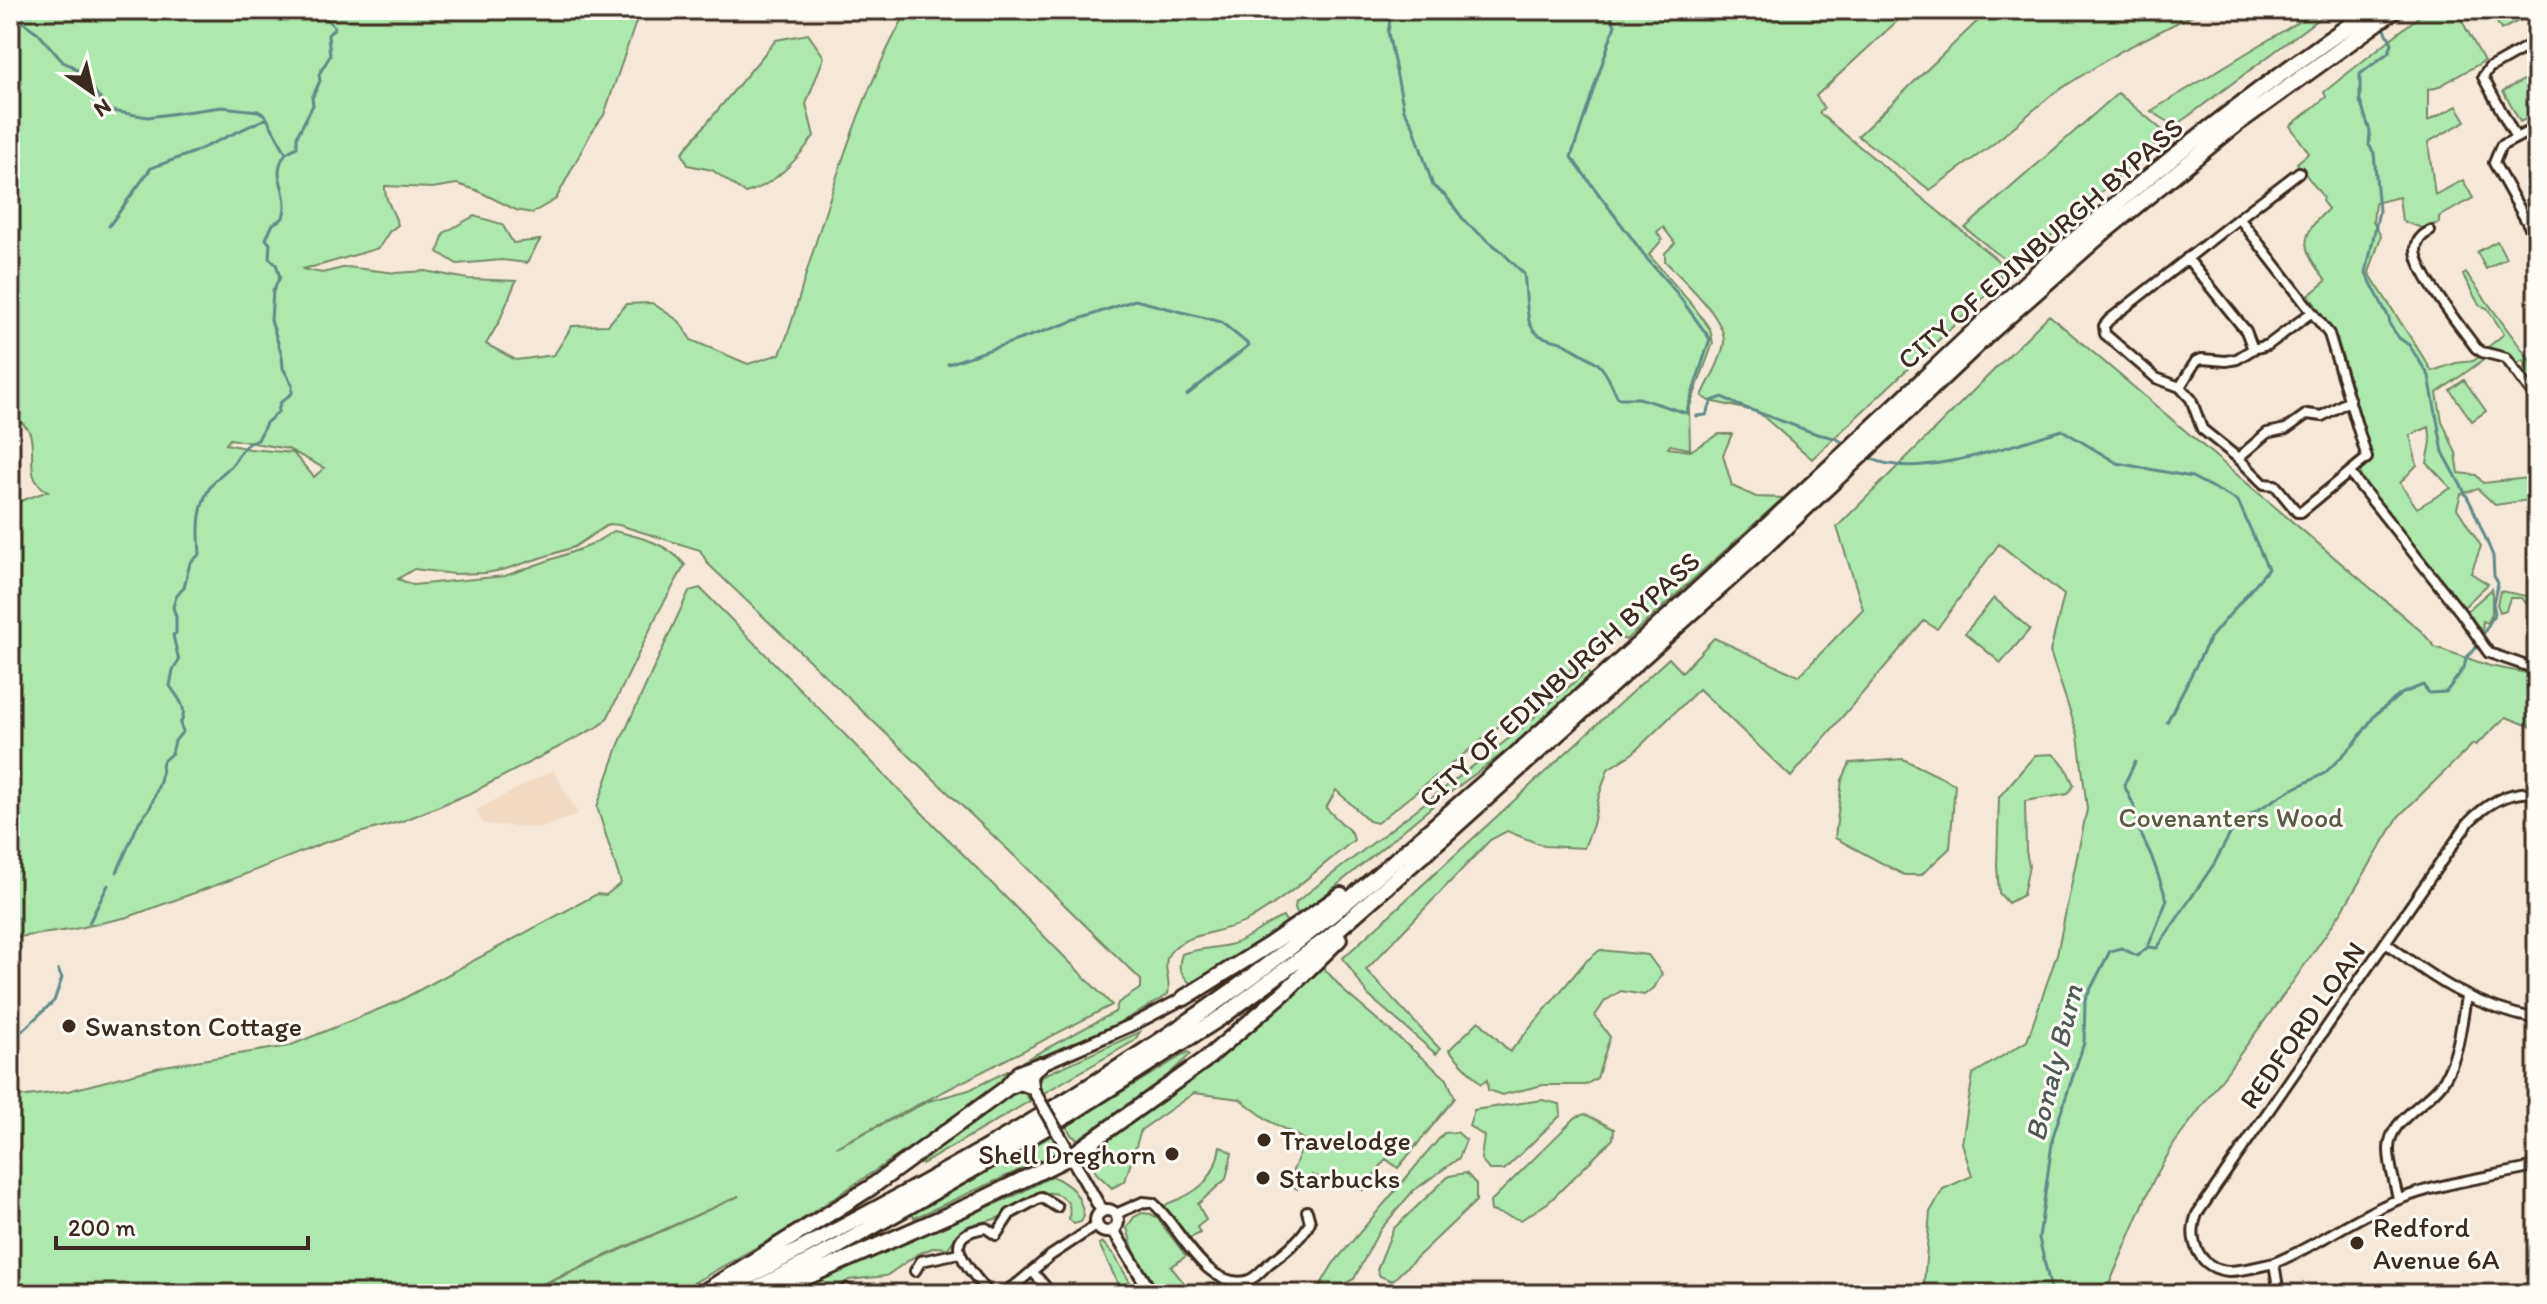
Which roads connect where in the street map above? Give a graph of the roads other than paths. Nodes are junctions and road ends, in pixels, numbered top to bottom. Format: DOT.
graph roads {
  1 [pos="2372,10"];
  2 [pos="2394,10"];
  3 [pos="2362,25"];
  4 [pos="2537,41"];
  5 [pos="2537,127"];
  6 [pos="2516,138"];
  7 [pos="2299,172"];
  8 [pos="2239,218"];
  9 [pos="2430,231"];
  10 [pos="2537,240"];
  11 [pos="2187,258"];
  12 [pos="2312,312"];
  13 [pos="2253,349"];
  14 [pos="2180,387"];
  15 [pos="2350,400"];
  16 [pos="2537,400"];
  17 [pos="2238,458"];
  18 [pos="2350,473"];
  19 [pos="2537,666"];
  20 [pos="2537,793"];
  21 [pos="1461,802"];
  22 [pos="1451,830"];
  23 [pos="2386,943"];
  24 [pos="2466,997"];
  25 [pos="1184,998"];
  26 [pos="2537,1019"];
  27 [pos="1040,1065"];
  28 [pos="1008,1087"];
  29 [pos="1032,1089"];
  30 [pos="1069,1152"];
  31 [pos="2537,1162"];
  32 [pos="2398,1199"];
  33 [pos="1057,1207"];
  34 [pos="1102,1211"];
  35 [pos="1307,1211"];
  36 [pos="1116,1214"];
  37 [pos="1097,1225"];
  38 [pos="1113,1230"];
  39 [pos="1304,1233"];
  40 [pos="1312,1240"];
  41 [pos="959,1253"];
  42 [pos="2274,1263"];
  43 [pos="915,1271"];
  44 [pos="1032,1271"];
  45 [pos="2537,1292"];
  46 [pos="701,1294"];
  47 [pos="715,1294"];
  48 [pos="746,1294"];
  49 [pos="768,1294"];
  50 [pos="989,1294"];
  51 [pos="1001,1294"];
  52 [pos="1052,1294"];
  53 [pos="1152,1294"];
  54 [pos="2279,1294"];
  55 [pos="2530,1294"];
  1 -- 3 [label="highway, CITY OF EDINBURGH BYPASS"];
  2 -- 3 [label="highway, CITY OF EDINBURGH BYPASS"];
  3 -- 21 [label="highway, CITY OF EDINBURGH BYPASS"];
  3 -- 22 [label="highway, CITY OF EDINBURGH BYPASS"];
  4 -- 6 [label="street"];
  5 -- 6 [label="street"];
  6 -- 10 [label="street"];
  7 -- 8 [label="street"];
  8 -- 11 [label="street"];
  8 -- 12 [label="street"];
  9 -- 16 [label="street"];
  11 -- 13 [label="street"];
  11 -- 14 [label="street"];
  12 -- 13 [label="street"];
  12 -- 15 [label="street"];
  13 -- 14 [label="street"];
  14 -- 17 [label="street"];
  15 -- 17 [label="street"];
  15 -- 18 [label="street"];
  17 -- 18 [label="street"];
  18 -- 19 [label="street"];
  20 -- 23 [label="street, REDFORD LOAN"];
  21 -- 25 [label="highway"];
  21 -- 47 [label="highway, CITY OF EDINBURGH BYPASS"];
  22 -- 30 [label="highway"];
  22 -- 48 [label="highway, CITY OF EDINBURGH BYPASS"];
  23 -- 24 [label="street"];
  23 -- 42 [label="street, REDFORD LOAN"];
  24 -- 26 [label="street"];
  24 -- 32 [label="street"];
  25 -- 27 [label="street"];
  27 -- 28 [label="highway"];
  27 -- 29 [label="street"];
  28 -- 29 [label="highway"];
  28 -- 46 [label="highway"];
  29 -- 30 [label="street, bridge"];
  30 -- 34 [label="street"];
  30 -- 49 [label="highway"];
  31 -- 32 [label="street"];
  32 -- 42 [label="street"];
  33 -- 41 [label="street"];
  34 -- 36 [label="street"];
  34 -- 37 [label="street"];
  35 -- 39 [label="street"];
  36 -- 38 [label="street"];
  36 -- 39 [label="street"];
  37 -- 38 [label="street"];
  37 -- 44 [label="street"];
  38 -- 53 [label="street"];
  39 -- 40 [label="street"];
  41 -- 43 [label="street"];
  41 -- 50 [label="street"];
  42 -- 54 [label="street"];
  44 -- 51 [label="street"];
  44 -- 52 [label="street"];
  45 -- 55 [label="main road"];
}
